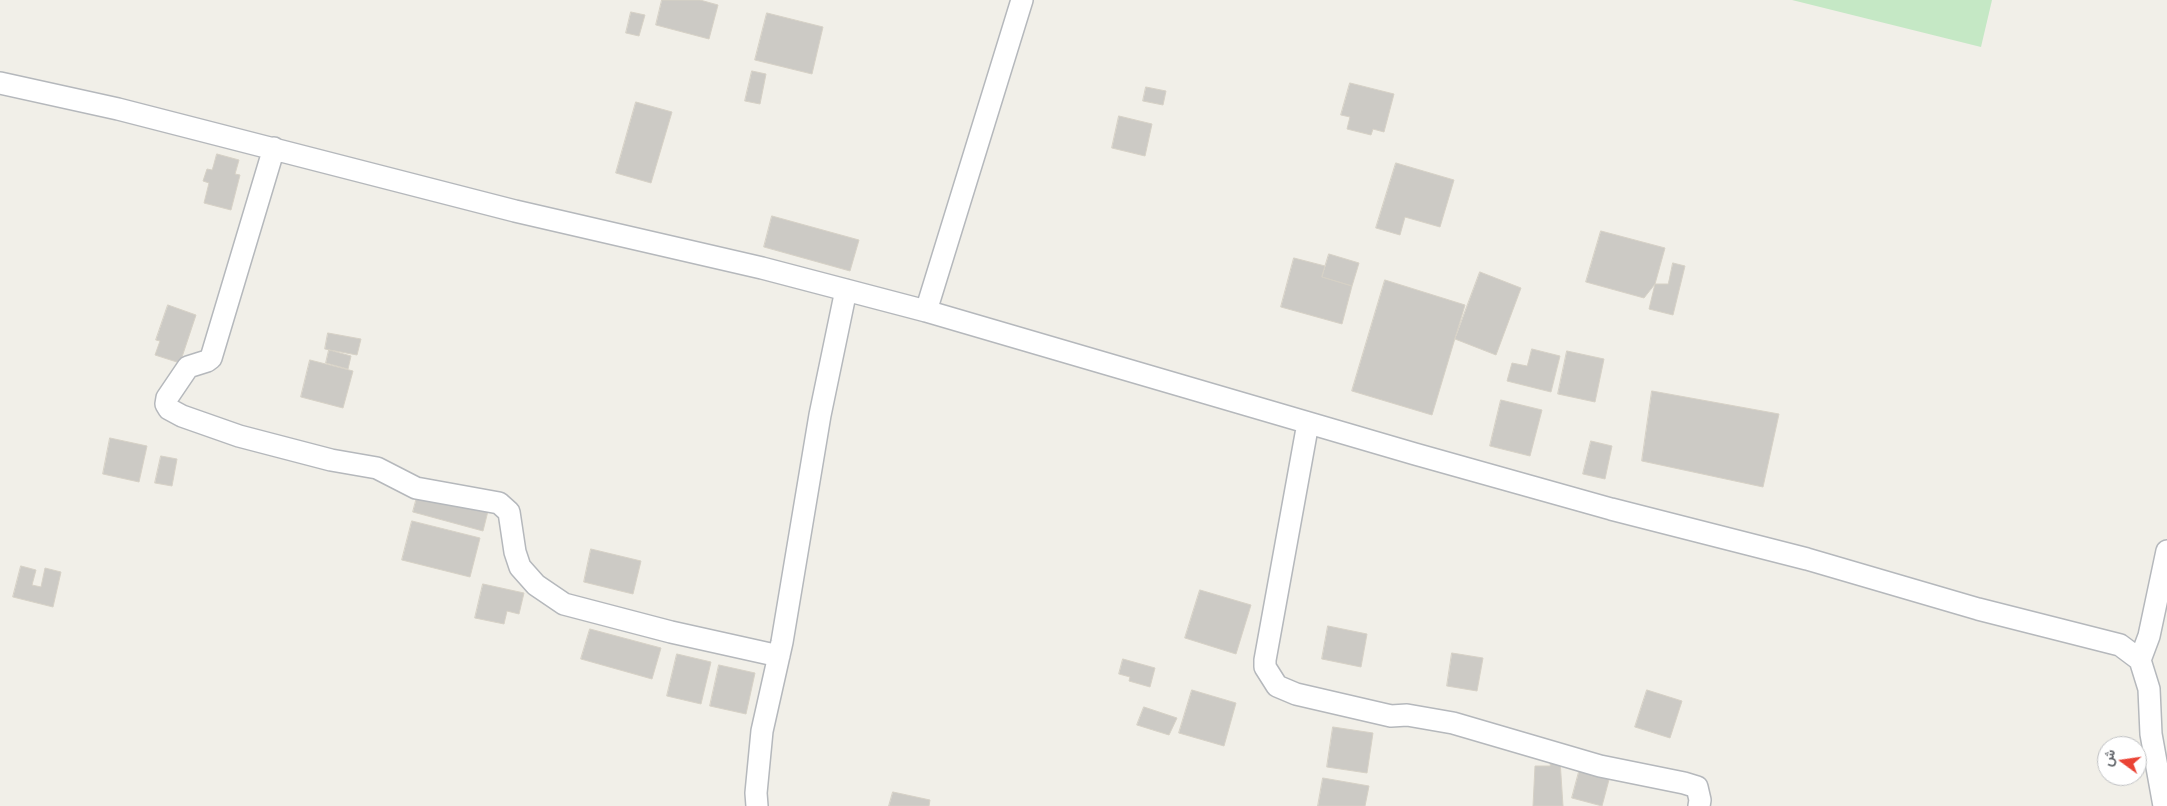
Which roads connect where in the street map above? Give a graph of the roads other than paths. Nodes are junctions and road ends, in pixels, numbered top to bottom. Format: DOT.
graph roads {
  1 [pos="1022,0"];
  2 [pos="0,83"];
  3 [pos="274,148"];
  4 [pos="846,290"];
  5 [pos="926,311"];
  6 [pos="1308,423"];
  7 [pos="2167,551"];
  8 [pos="779,656"];
  9 [pos="2140,660"];
  10 [pos="2158,690"];
  11 [pos="757,806"];
  12 [pos="1699,806"];
  13 [pos="2164,806"];
  1 -- 5 [label="street"];
  2 -- 3 [label="street"];
  3 -- 4 [label="street"];
  3 -- 8 [label="street"];
  4 -- 5 [label="street"];
  4 -- 8 [label="street"];
  5 -- 6 [label="street"];
  6 -- 9 [label="street"];
  6 -- 12 [label="street"];
  7 -- 9 [label="street"];
  8 -- 11 [label="street"];
  9 -- 10 [label="street"];
  10 -- 13 [label="street"];
}
